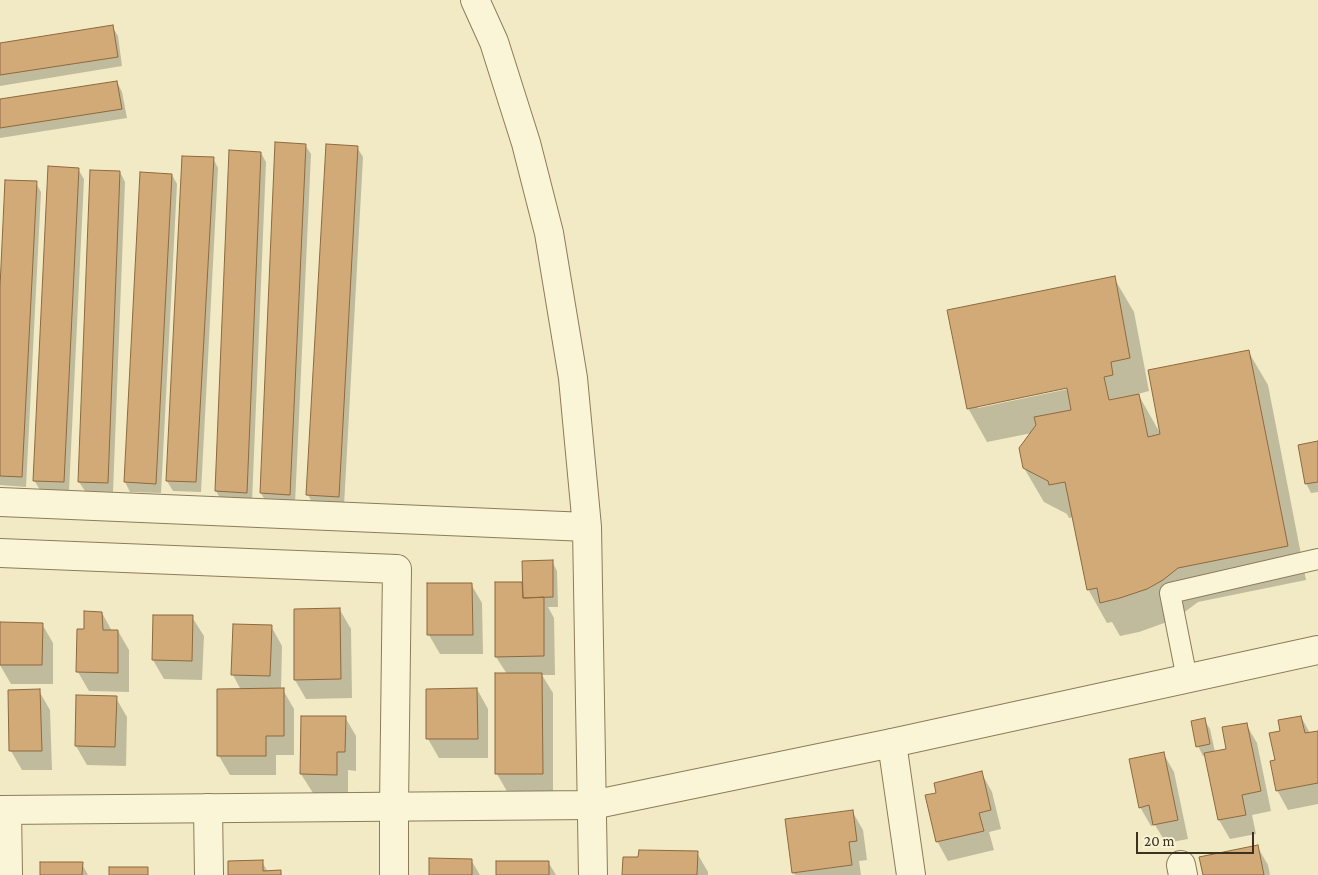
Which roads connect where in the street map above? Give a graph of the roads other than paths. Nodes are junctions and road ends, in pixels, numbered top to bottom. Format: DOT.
graph roads {
  1 [pos="476,0"];
  2 [pos="0,502"];
  3 [pos="587,527"];
  4 [pos="0,554"];
  5 [pos="1318,559"];
  6 [pos="1318,650"];
  7 [pos="1187,679"];
  8 [pos="892,743"];
  9 [pos="592,805"];
  10 [pos="394,806"];
  11 [pos="208,808"];
  12 [pos="4,810"];
  13 [pos="8,875"];
  14 [pos="209,875"];
  15 [pos="394,875"];
  16 [pos="593,875"];
  17 [pos="911,875"];
  1 -- 3 [label="street"];
  2 -- 3 [label="street"];
  3 -- 9 [label="street"];
  4 -- 10 [label="street"];
  5 -- 7 [label="lane"];
  6 -- 7 [label="street"];
  7 -- 8 [label="street"];
  8 -- 9 [label="street"];
  8 -- 17 [label="street"];
  9 -- 10 [label="street"];
  9 -- 16 [label="street"];
  10 -- 11 [label="street"];
  10 -- 15 [label="street"];
  11 -- 12 [label="street"];
  11 -- 14 [label="street"];
  12 -- 13 [label="street"];
}
